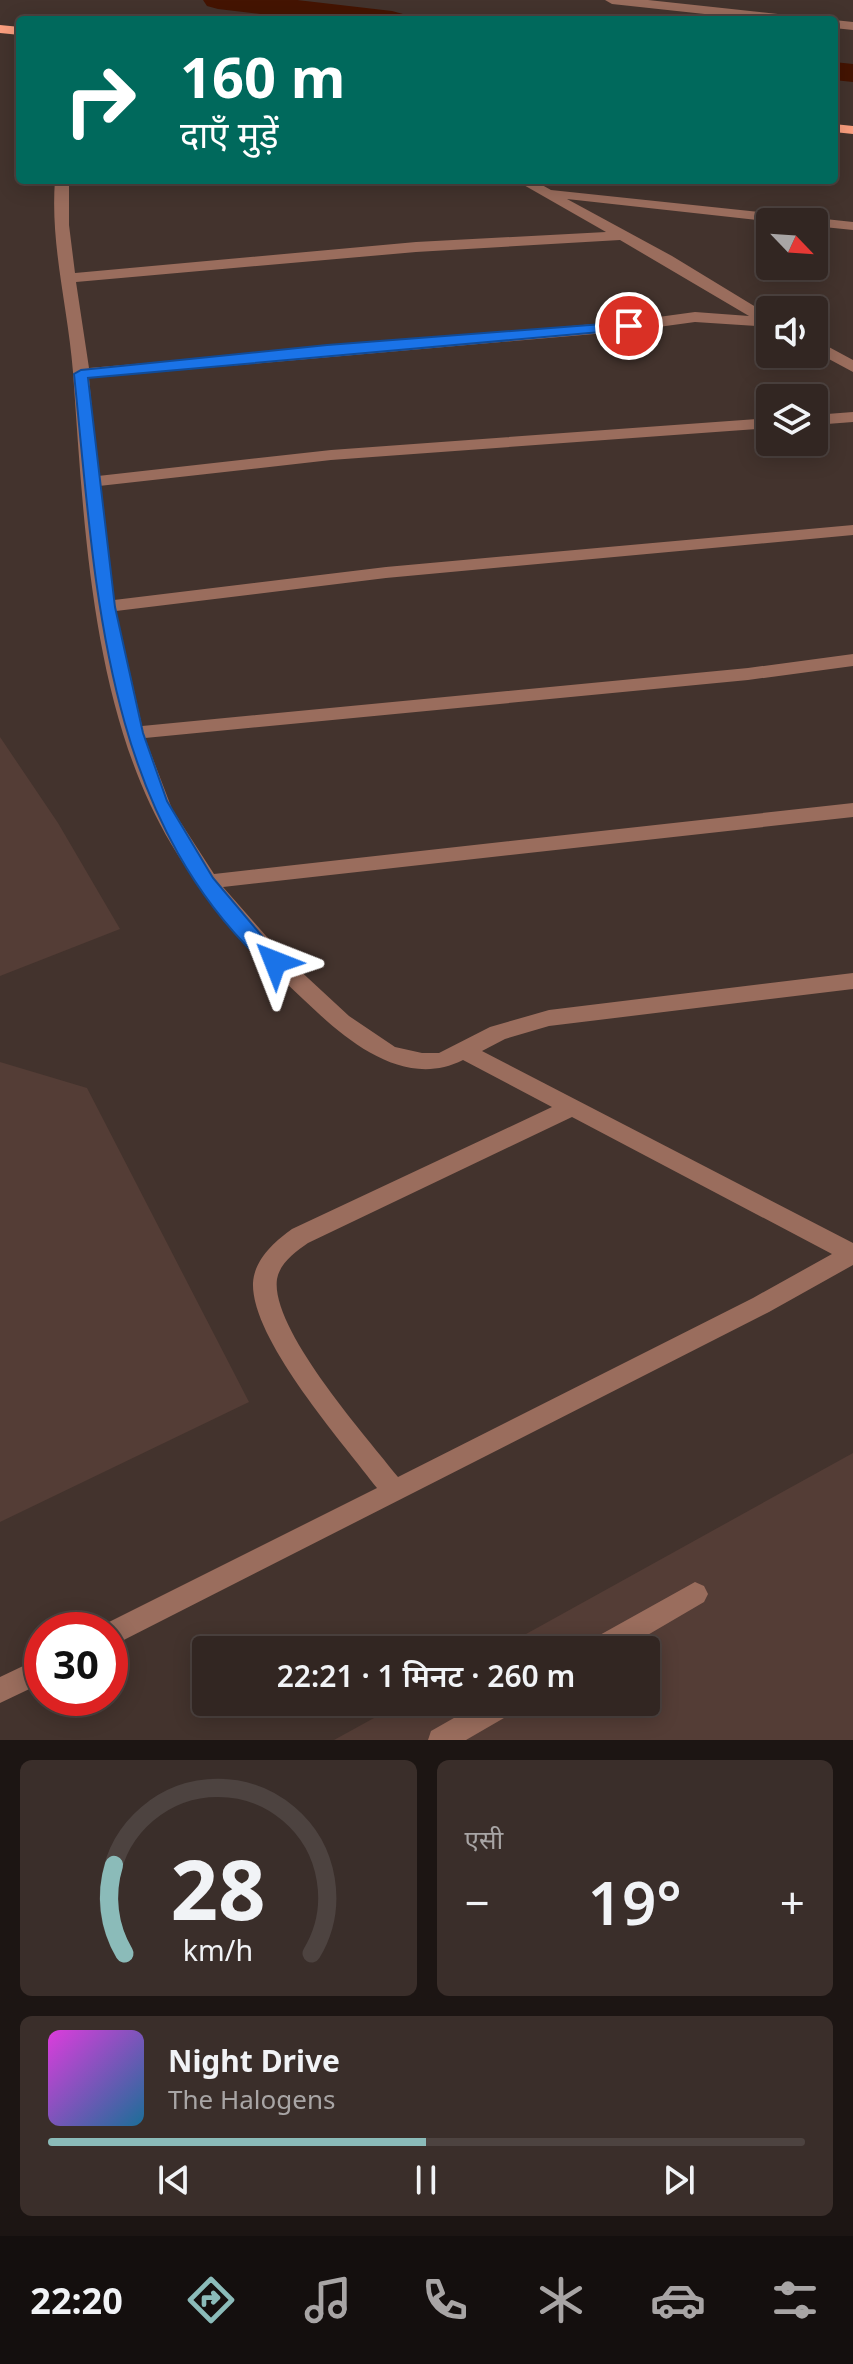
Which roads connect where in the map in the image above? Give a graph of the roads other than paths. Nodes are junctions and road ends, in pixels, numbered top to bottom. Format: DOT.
graph roads {
  1 [pos="612,0"];
  2 [pos="711,6"];
  3 [pos="772,16"];
  4 [pos="62,184"];
  5 [pos="529,184"];
  6 [pos="544,192"];
  7 [pos="756,216"];
  8 [pos="828,223"];
  9 [pos="853,226"];
  10 [pos="624,235"];
  11 [pos="69,278"];
  12 [pos="756,314"];
  13 [pos="756,321"];
  14 [pos="828,352"];
  15 [pos="853,367"];
  16 [pos="81,374"];
  17 [pos="853,417"];
  18 [pos="828,419"];
  19 [pos="756,424"];
  20 [pos="91,482"];
  21 [pos="853,530"];
  22 [pos="106,607"];
  23 [pos="853,660"];
  24 [pos="134,733"];
  25 [pos="853,810"];
  26 [pos="207,882"];
  27 [pos="853,981"];
  28 [pos="464,1051"];
  29 [pos="573,1107"];
  30 [pos="394,1491"];
  31 [pos="695,1594"];
  32 [pos="128,1626"];
  33 [pos="622,1636"];
  34 [pos="24,1678"];
  35 [pos="0,1691"];
  36 [pos="483,1716"];
  37 [pos="441,1740"];
  1 -- 2 [label="street"];
  2 -- 3 [label="street"];
  4 -- 11 [label="street"];
  5 -- 6 [label="street"];
  6 -- 7 [label="street"];
  6 -- 10 [label="street"];
  8 -- 9 [label="street"];
  10 -- 11 [label="street"];
  10 -- 12 [label="street"];
  11 -- 16 [label="street"];
  13 -- 16 [label="street"];
  14 -- 15 [label="street"];
  16 -- 20 [label="street"];
  17 -- 18 [label="street"];
  19 -- 20 [label="street"];
  20 -- 22 [label="street"];
  21 -- 22 [label="street"];
  22 -- 24 [label="street"];
  23 -- 24 [label="street"];
  24 -- 26 [label="street"];
  25 -- 26 [label="street"];
  26 -- 28 [label="street"];
  27 -- 28 [label="street"];
  28 -- 29 [label="street"];
  29 -- 30 [label="street"];
  29 -- 30 [label="street"];
  30 -- 32 [label="street"];
  31 -- 33 [label="street"];
  34 -- 35 [label="street"];
  36 -- 37 [label="street"];
}
